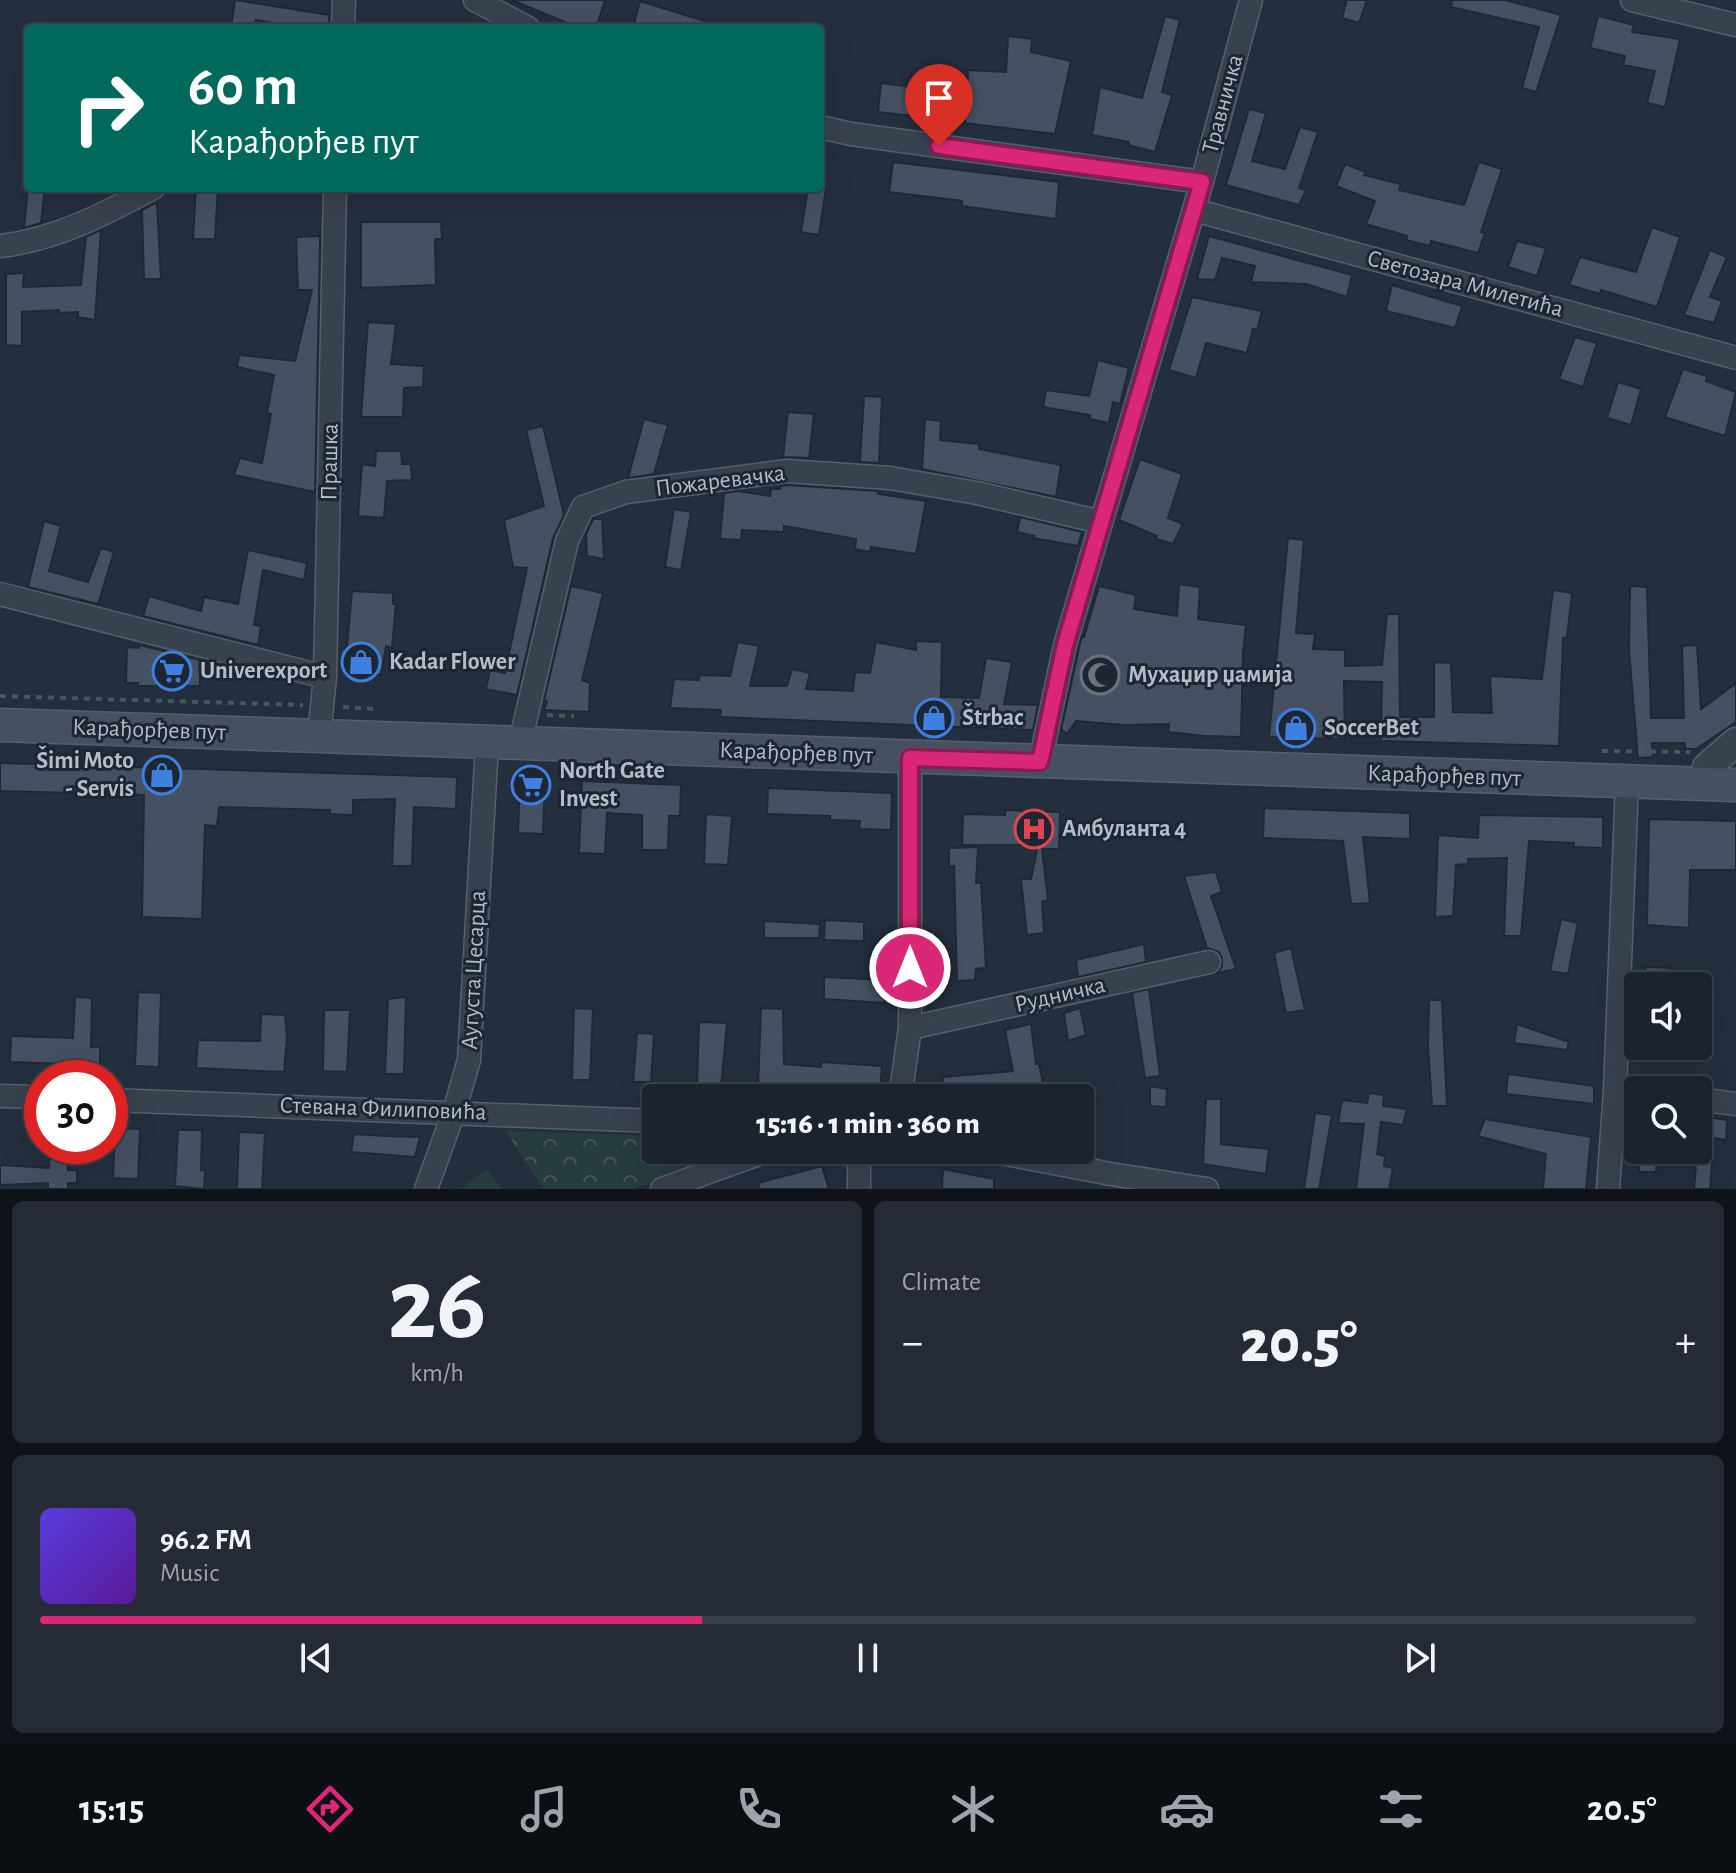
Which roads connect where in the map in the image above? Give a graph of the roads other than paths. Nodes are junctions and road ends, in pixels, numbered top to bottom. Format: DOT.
graph roads {
  1 [pos="344,0"];
  2 [pos="475,0"];
  3 [pos="1251,0"];
  4 [pos="1632,0"];
  5 [pos="343,24"];
  6 [pos="520,24"];
  7 [pos="1736,25"];
  8 [pos="824,128"];
  9 [pos="1202,182"];
  10 [pos="146,192"];
  11 [pos="335,192"];
  12 [pos="1194,210"];
  13 [pos="0,246"];
  14 [pos="1736,358"];
  15 [pos="1101,522"];
  16 [pos="0,594"];
  17 [pos="325,677"];
  18 [pos="321,720"];
  19 [pos="0,725"];
  20 [pos="520,743"];
  21 [pos="487,744"];
  22 [pos="1729,747"];
  23 [pos="910,758"];
  24 [pos="1040,762"];
  25 [pos="1627,782"];
  26 [pos="1703,783"];
  27 [pos="1736,785"];
  28 [pos="1209,962"];
  29 [pos="910,1028"];
  30 [pos="902,1084"];
  31 [pos="1615,1090"];
  32 [pos="1624,1091"];
  33 [pos="0,1096"];
  34 [pos="24,1097"];
  35 [pos="128,1101"];
  36 [pos="1712,1101"];
  37 [pos="1736,1104"];
  38 [pos="454,1112"];
  39 [pos="642,1120"];
  40 [pos="731,1164"];
  41 [pos="859,1164"];
  42 [pos="1047,1164"];
  43 [pos="1131,1183"];
  44 [pos="426,1189"];
  45 [pos="662,1189"];
  46 [pos="859,1189"];
  47 [pos="1207,1189"];
  48 [pos="1608,1189"];
  1 -- 5 [label="street"];
  2 -- 6 [label="street"];
  3 -- 9 [label="street, Травничка"];
  4 -- 7 [label="street"];
  8 -- 9 [label="street"];
  9 -- 12 [label="street, Травничка"];
  10 -- 13 [label="street"];
  11 -- 17 [label="street, Прашка"];
  12 -- 14 [label="street, Светозара Милетића"];
  12 -- 15 [label="street, Травничка"];
  15 -- 20 [label="street, Пожаревачка"];
  15 -- 24 [label="street, Травничка"];
  16 -- 17 [label="street"];
  17 -- 18 [label="street, Прашка"];
  18 -- 19 [label="main road, Карађорђев пут"];
  18 -- 21 [label="main road, Карађорђев пут"];
  20 -- 21 [label="main road, Карађорђев пут"];
  20 -- 23 [label="main road, Карађорђев пут"];
  21 -- 38 [label="street, Аугуста Цесарца"];
  22 -- 26 [label="street"];
  23 -- 24 [label="main road, Карађорђев пут"];
  23 -- 29 [label="street"];
  24 -- 25 [label="main road, Карађорђев пут"];
  25 -- 26 [label="main road, Карађорђев пут"];
  25 -- 31 [label="street"];
  26 -- 27 [label="main road, Карађорђев пут"];
  28 -- 29 [label="street, Рудничка"];
  29 -- 30 [label="street"];
  31 -- 32 [label="street"];
  31 -- 48 [label="street"];
  33 -- 34 [label="street"];
  35 -- 38 [label="street, Стевана Филиповића"];
  36 -- 37 [label="street"];
  38 -- 39 [label="street, Стевана Филиповића"];
  38 -- 44 [label="street, Аугуста Цесарца"];
  40 -- 45 [label="street"];
  41 -- 46 [label="street"];
  42 -- 43 [label="street"];
  43 -- 47 [label="street"];
}
